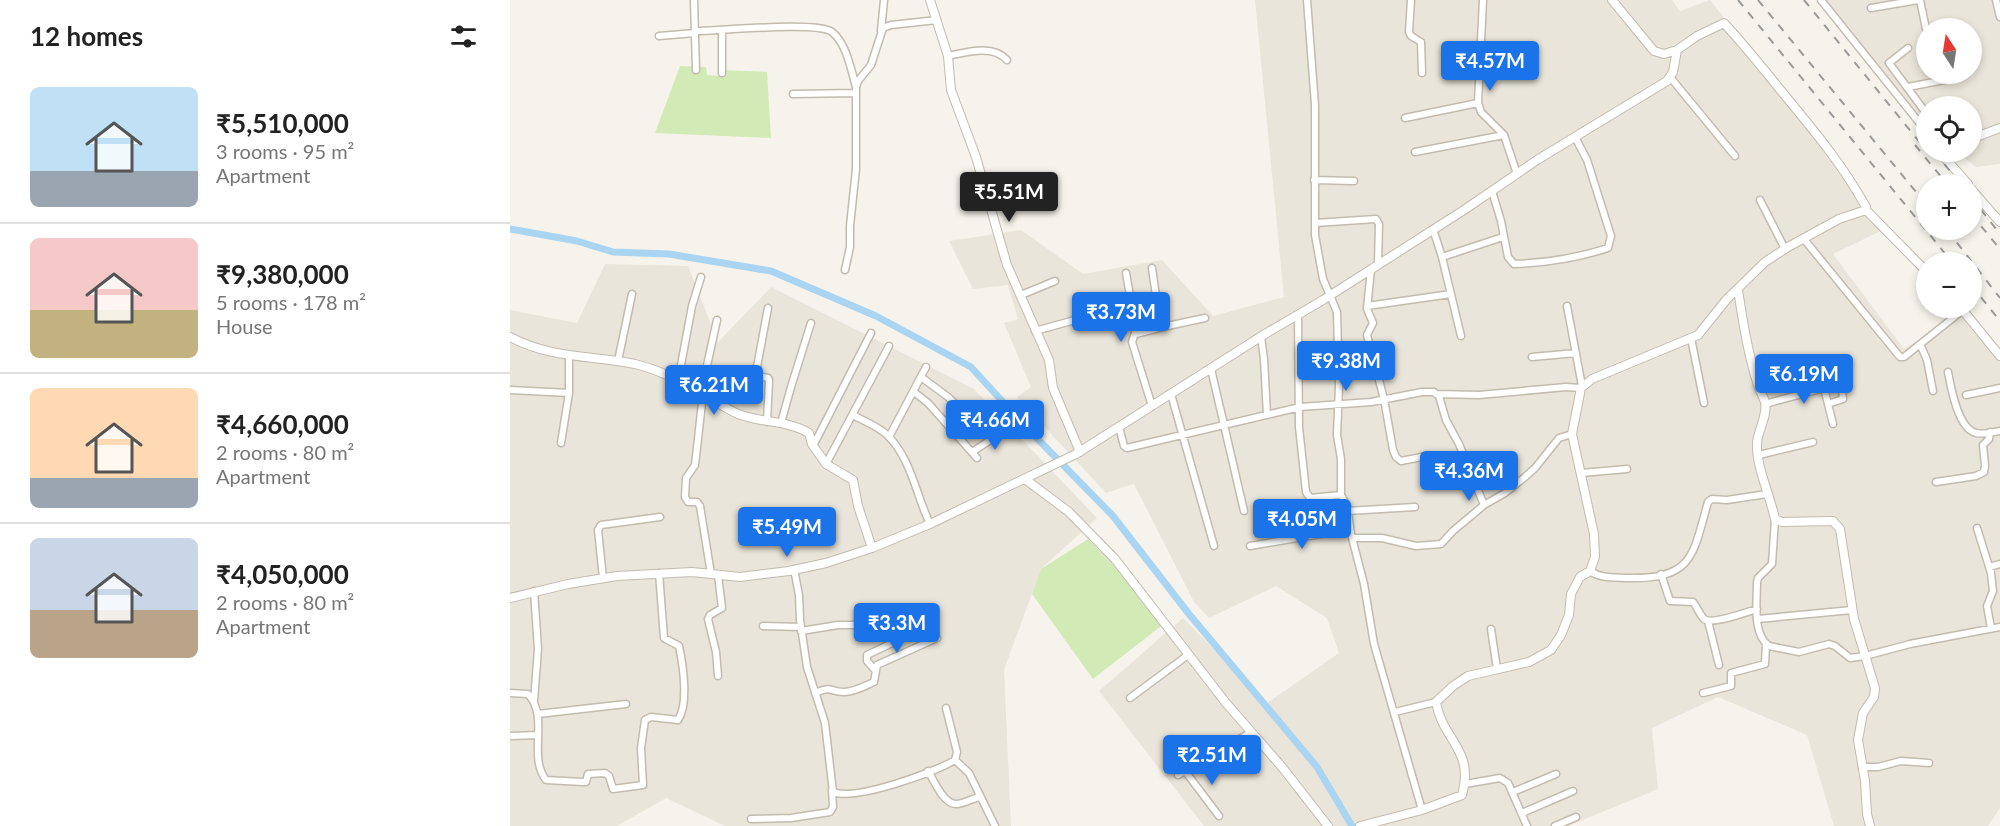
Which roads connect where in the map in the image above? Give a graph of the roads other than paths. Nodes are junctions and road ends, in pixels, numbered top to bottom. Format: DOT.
graph roads {
  1 [pos="694,0"];
  2 [pos="884,0"];
  3 [pos="930,0"];
  4 [pos="1307,0"];
  5 [pos="1411,0"];
  6 [pos="1483,0"];
  7 [pos="1612,0"];
  8 [pos="1821,0"];
  9 [pos="1919,0"];
  10 [pos="1996,0"];
  11 [pos="1871,8"];
  12 [pos="2000,16"];
  13 [pos="1923,18"];
  14 [pos="938,20"];
  15 [pos="722,31"];
  16 [pos="881,31"];
  17 [pos="695,32"];
  18 [pos="659,36"];
  19 [pos="1908,48"];
  20 [pos="1677,50"];
  21 [pos="948,56"];
  22 [pos="1007,60"];
  23 [pos="696,70"];
  24 [pos="722,73"];
  25 [pos="1422,73"];
  26 [pos="1670,77"];
  27 [pos="1917,84"];
  28 [pos="1908,87"];
  29 [pos="856,90"];
  30 [pos="793,94"];
  31 [pos="1916,99"];
  32 [pos="1478,103"];
  33 [pos="1405,117"];
  34 [pos="1916,119"];
  35 [pos="2000,128"];
  36 [pos="1504,135"];
  37 [pos="1982,135"];
  38 [pos="1575,137"];
  39 [pos="1415,152"];
  40 [pos="1735,156"];
  41 [pos="1949,162"];
  42 [pos="1516,174"];
  43 [pos="1959,174"];
  44 [pos="1314,180"];
  45 [pos="1354,181"];
  46 [pos="1492,191"];
  47 [pos="1760,200"];
  48 [pos="1982,202"];
  49 [pos="1866,210"];
  50 [pos="2000,222"];
  51 [pos="1315,223"];
  52 [pos="1433,229"];
  53 [pos="1503,237"];
  54 [pos="1803,238"];
  55 [pos="1785,249"];
  56 [pos="1442,257"];
  57 [pos="1916,261"];
  58 [pos="1374,266"];
  59 [pos="1152,268"];
  60 [pos="845,270"];
  61 [pos="1126,273"];
  62 [pos="701,277"];
  63 [pos="1055,281"];
  64 [pos="1738,290"];
  65 [pos="632,294"];
  66 [pos="1451,294"];
  67 [pos="1021,295"];
  68 [pos="1329,296"];
  69 [pos="1367,306"];
  70 [pos="1567,306"];
  71 [pos="768,308"];
  72 [pos="1134,315"];
  73 [pos="1298,315"];
  74 [pos="1205,318"];
  75 [pos="1951,318"];
  76 [pos="1969,318"];
  77 [pos="717,320"];
  78 [pos="811,323"];
  79 [pos="1158,328"];
  80 [pos="1035,331"];
  81 [pos="872,333"];
  82 [pos="1136,334"];
  83 [pos="510,336"];
  84 [pos="1461,336"];
  85 [pos="1261,337"];
  86 [pos="1691,338"];
  87 [pos="1920,344"];
  88 [pos="889,346"];
  89 [pos="1576,353"];
  90 [pos="2000,356"];
  91 [pos="569,357"];
  92 [pos="1532,357"];
  93 [pos="618,362"];
  94 [pos="926,367"];
  95 [pos="1211,369"];
  96 [pos="1840,370"];
  97 [pos="1948,372"];
  98 [pos="921,377"];
  99 [pos="678,381"];
  100 [pos="1582,387"];
  101 [pos="2000,388"];
  102 [pos="510,390"];
  103 [pos="1933,391"];
  104 [pos="914,392"];
  105 [pos="569,393"];
  106 [pos="702,393"];
  107 [pos="1171,394"];
  108 [pos="1435,394"];
  109 [pos="1966,395"];
  110 [pos="1384,399"];
  111 [pos="1704,403"];
  112 [pos="1765,404"];
  113 [pos="1828,404"];
  114 [pos="1338,405"];
  115 [pos="1152,406"];
  116 [pos="1300,407"];
  117 [pos="853,415"];
  118 [pos="1267,415"];
  119 [pos="766,422"];
  120 [pos="781,423"];
  121 [pos="1833,424"];
  122 [pos="1224,425"];
  123 [pos="1119,427"];
  124 [pos="1006,430"];
  125 [pos="2000,431"];
  126 [pos="1990,432"];
  127 [pos="1184,434"];
  128 [pos="1572,434"];
  129 [pos="889,437"];
  130 [pos="991,439"];
  131 [pos="1813,442"];
  132 [pos="561,443"];
  133 [pos="813,446"];
  134 [pos="972,452"];
  135 [pos="1076,454"];
  136 [pos="1759,455"];
  137 [pos="1428,456"];
  138 [pos="977,458"];
  139 [pos="826,464"];
  140 [pos="1627,469"];
  141 [pos="1581,473"];
  142 [pos="1025,479"];
  143 [pos="1936,482"];
  144 [pos="1767,494"];
  145 [pos="1341,495"];
  146 [pos="1484,505"];
  147 [pos="1414,507"];
  148 [pos="1244,511"];
  149 [pos="1347,511"];
  150 [pos="660,517"];
  151 [pos="1775,519"];
  152 [pos="930,524"];
  153 [pos="1977,528"];
  154 [pos="1350,529"];
  155 [pos="1352,538"];
  156 [pos="1214,546"];
  157 [pos="1250,546"];
  158 [pos="872,548"];
  159 [pos="2000,564"];
  160 [pos="1989,567"];
  161 [pos="794,569"];
  162 [pos="1590,571"];
  163 [pos="659,573"];
  164 [pos="1661,574"];
  165 [pos="715,575"];
  166 [pos="603,578"];
  167 [pos="534,591"];
  168 [pos="510,598"];
  169 [pos="1757,609"];
  170 [pos="1852,610"];
  171 [pos="1758,619"];
  172 [pos="1708,621"];
  173 [pos="763,626"];
  174 [pos="2000,627"];
  175 [pos="926,628"];
  176 [pos="1991,628"];
  177 [pos="801,629"];
  178 [pos="1491,629"];
  179 [pos="908,636"];
  180 [pos="937,638"];
  181 [pos="1766,644"];
  182 [pos="1188,655"];
  183 [pos="1866,656"];
  184 [pos="1719,665"];
  185 [pos="1497,669"];
  186 [pos="875,670"];
  187 [pos="718,676"];
  188 [pos="510,693"];
  189 [pos="815,693"];
  190 [pos="1702,693"];
  191 [pos="1130,698"];
  192 [pos="534,702"];
  193 [pos="1436,702"];
  194 [pos="626,704"];
  195 [pos="946,708"];
  196 [pos="1395,712"];
  197 [pos="538,714"];
  198 [pos="1251,732"];
  199 [pos="538,735"];
  200 [pos="510,736"];
  201 [pos="955,760"];
  202 [pos="1929,763"];
  203 [pos="1862,767"];
  204 [pos="928,771"];
  205 [pos="1185,771"];
  206 [pos="1556,774"];
  207 [pos="1178,775"];
  208 [pos="1465,784"];
  209 [pos="832,790"];
  210 [pos="1573,791"];
  211 [pos="1513,792"];
  212 [pos="979,797"];
  213 [pos="1422,810"];
  214 [pos="1522,813"];
  215 [pos="1219,816"];
  216 [pos="1576,817"];
  217 [pos="752,819"];
  218 [pos="995,826"];
  219 [pos="1328,826"];
  220 [pos="1362,826"];
  221 [pos="1527,826"];
  222 [pos="1555,826"];
  223 [pos="1870,826"];
  1 -- 17 [label="street"];
  2 -- 16 [label="street"];
  3 -- 14 [label="street"];
  4 -- 44 [label="street"];
  5 -- 25 [label="street"];
  6 -- 32 [label="street"];
  7 -- 20 [label="street"];
  8 -- 34 [label="street"];
  9 -- 11 [label="street"];
  9 -- 13 [label="street"];
  10 -- 12 [label="street"];
  14 -- 16 [label="street"];
  14 -- 21 [label="street"];
  15 -- 17 [label="street"];
  15 -- 24 [label="street"];
  15 -- 29 [label="street"];
  16 -- 29 [label="street"];
  17 -- 18 [label="street"];
  17 -- 23 [label="street"];
  19 -- 28 [label="street"];
  20 -- 26 [label="street"];
  20 -- 49 [label="street"];
  21 -- 22 [label="street"];
  21 -- 67 [label="street"];
  26 -- 38 [label="street"];
  26 -- 40 [label="street"];
  27 -- 28 [label="street"];
  28 -- 31 [label="street"];
  29 -- 30 [label="street"];
  29 -- 60 [label="street"];
  32 -- 33 [label="street"];
  32 -- 36 [label="street"];
  35 -- 37 [label="street"];
  36 -- 39 [label="street"];
  36 -- 42 [label="street"];
  38 -- 42 [label="street"];
  38 -- 53 [label="street"];
  41 -- 43 [label="street"];
  42 -- 46 [label="street"];
  44 -- 45 [label="street"];
  44 -- 51 [label="street"];
  46 -- 52 [label="street"];
  46 -- 53 [label="street"];
  47 -- 55 [label="street"];
  48 -- 50 [label="street"];
  49 -- 54 [label="street"];
  49 -- 57 [label="street"];
  51 -- 58 [label="street"];
  51 -- 68 [label="street"];
  52 -- 56 [label="street"];
  52 -- 58 [label="street"];
  53 -- 56 [label="street"];
  54 -- 55 [label="street"];
  54 -- 87 [label="street"];
  55 -- 64 [label="street"];
  56 -- 66 [label="street"];
  58 -- 68 [label="street"];
  58 -- 69 [label="street"];
  59 -- 79 [label="street"];
  61 -- 72 [label="street"];
  62 -- 99 [label="street"];
  63 -- 67 [label="street"];
  64 -- 86 [label="street"];
  64 -- 112 [label="street"];
  65 -- 93 [label="street"];
  66 -- 69 [label="street"];
  66 -- 84 [label="street"];
  67 -- 80 [label="street"];
  68 -- 73 [label="street"];
  68 -- 114 [label="street"];
  69 -- 110 [label="street"];
  70 -- 89 [label="street"];
  71 -- 119 [label="street"];
  72 -- 80 [label="street"];
  72 -- 82 [label="street"];
  73 -- 85 [label="street"];
  73 -- 116 [label="street"];
  74 -- 79 [label="street"];
  75 -- 87 [label="street"];
  76 -- 90 [label="street"];
  77 -- 106 [label="street"];
  78 -- 120 [label="street"];
  79 -- 82 [label="street"];
  80 -- 135 [label="street"];
  81 -- 133 [label="street"];
  82 -- 115 [label="street"];
  83 -- 91 [label="street"];
  85 -- 95 [label="street"];
  85 -- 118 [label="street"];
  86 -- 100 [label="street"];
  86 -- 111 [label="street"];
  87 -- 103 [label="street"];
  88 -- 117 [label="street"];
  89 -- 92 [label="street"];
  89 -- 100 [label="street"];
  91 -- 93 [label="street"];
  91 -- 105 [label="street"];
  93 -- 99 [label="street"];
  94 -- 98 [label="street"];
  95 -- 107 [label="street"];
  95 -- 122 [label="street"];
  96 -- 113 [label="street"];
  97 -- 126 [label="street"];
  98 -- 104 [label="street"];
  98 -- 130 [label="street"];
  99 -- 106 [label="street"];
  100 -- 108 [label="street"];
  100 -- 128 [label="street"];
  101 -- 109 [label="street"];
  102 -- 105 [label="street"];
  104 -- 129 [label="street"];
  104 -- 134 [label="street"];
  105 -- 132 [label="street"];
  106 -- 119 [label="street"];
  106 -- 165 [label="street"];
  107 -- 115 [label="street"];
  107 -- 127 [label="street"];
  108 -- 110 [label="street"];
  108 -- 146 [label="street"];
  110 -- 114 [label="street"];
  110 -- 137 [label="street"];
  112 -- 113 [label="street"];
  112 -- 136 [label="street"];
  113 -- 121 [label="street"];
  114 -- 116 [label="street"];
  114 -- 145 [label="street"];
  115 -- 123 [label="street"];
  116 -- 118 [label="street"];
  116 -- 145 [label="street"];
  117 -- 129 [label="street"];
  117 -- 139 [label="street"];
  118 -- 122 [label="street"];
  119 -- 120 [label="street"];
  120 -- 133 [label="street"];
  122 -- 127 [label="street"];
  122 -- 148 [label="street"];
  123 -- 127 [label="street"];
  123 -- 135 [label="street"];
  124 -- 130 [label="street"];
  125 -- 126 [label="street"];
  126 -- 143 [label="street"];
  127 -- 156 [label="street"];
  128 -- 141 [label="street"];
  128 -- 146 [label="street"];
  129 -- 152 [label="street"];
  130 -- 134 [label="street"];
  131 -- 136 [label="street"];
  133 -- 139 [label="street"];
  134 -- 138 [label="street"];
  135 -- 142 [label="street"];
  136 -- 144 [label="street"];
  139 -- 158 [label="street"];
  140 -- 141 [label="street"];
  141 -- 162 [label="street"];
  142 -- 152 [label="street"];
  142 -- 182 [label="street"];
  144 -- 151 [label="street"];
  144 -- 164 [label="street"];
  145 -- 149 [label="street"];
  146 -- 155 [label="street"];
  147 -- 149 [label="street"];
  149 -- 154 [label="street"];
  150 -- 166 [label="street"];
  151 -- 169 [label="street"];
  151 -- 170 [label="street"];
  152 -- 158 [label="street"];
  153 -- 160 [label="street"];
  154 -- 155 [label="street"];
  154 -- 157 [label="street"];
  155 -- 196 [label="street"];
  158 -- 161 [label="street"];
  159 -- 160 [label="street"];
  160 -- 176 [label="street"];
  161 -- 165 [label="street"];
  161 -- 177 [label="street"];
  162 -- 164 [label="street"];
  162 -- 185 [label="street"];
  163 -- 165 [label="street"];
  163 -- 166 [label="street"];
  163 -- 199 [label="street"];
  164 -- 172 [label="street"];
  165 -- 187 [label="street"];
  166 -- 167 [label="street"];
  167 -- 168 [label="street"];
  167 -- 192 [label="street"];
  169 -- 171 [label="street"];
  169 -- 172 [label="street"];
  170 -- 171 [label="street"];
  170 -- 183 [label="street"];
  171 -- 181 [label="street"];
  172 -- 184 [label="street"];
  173 -- 177 [label="street"];
  174 -- 176 [label="street"];
  175 -- 179 [label="street"];
  176 -- 183 [label="street"];
  177 -- 179 [label="street"];
  177 -- 189 [label="street"];
  178 -- 185 [label="street"];
  179 -- 186 [label="street"];
  180 -- 186 [label="street"];
  181 -- 183 [label="street"];
  181 -- 190 [label="street"];
  182 -- 191 [label="street"];
  182 -- 198 [label="street"];
  183 -- 203 [label="street"];
  185 -- 193 [label="street"];
  186 -- 189 [label="street"];
  188 -- 192 [label="street"];
  189 -- 209 [label="street"];
  192 -- 197 [label="street"];
  193 -- 196 [label="street"];
  193 -- 208 [label="street"];
  194 -- 197 [label="street"];
  195 -- 201 [label="street"];
  196 -- 213 [label="street"];
  197 -- 199 [label="street"];
  198 -- 205 [label="street"];
  198 -- 219 [label="street"];
  199 -- 200 [label="street"];
  201 -- 204 [label="street"];
  201 -- 212 [label="street"];
  202 -- 203 [label="street"];
  203 -- 223 [label="street"];
  204 -- 209 [label="street"];
  204 -- 212 [label="street"];
  205 -- 207 [label="street"];
  205 -- 215 [label="street"];
  206 -- 211 [label="street"];
  208 -- 211 [label="street"];
  208 -- 213 [label="street"];
  209 -- 217 [label="street"];
  210 -- 214 [label="street"];
  211 -- 214 [label="street"];
  212 -- 218 [label="street"];
  213 -- 220 [label="street"];
  214 -- 221 [label="street"];
  216 -- 222 [label="street"];
}
